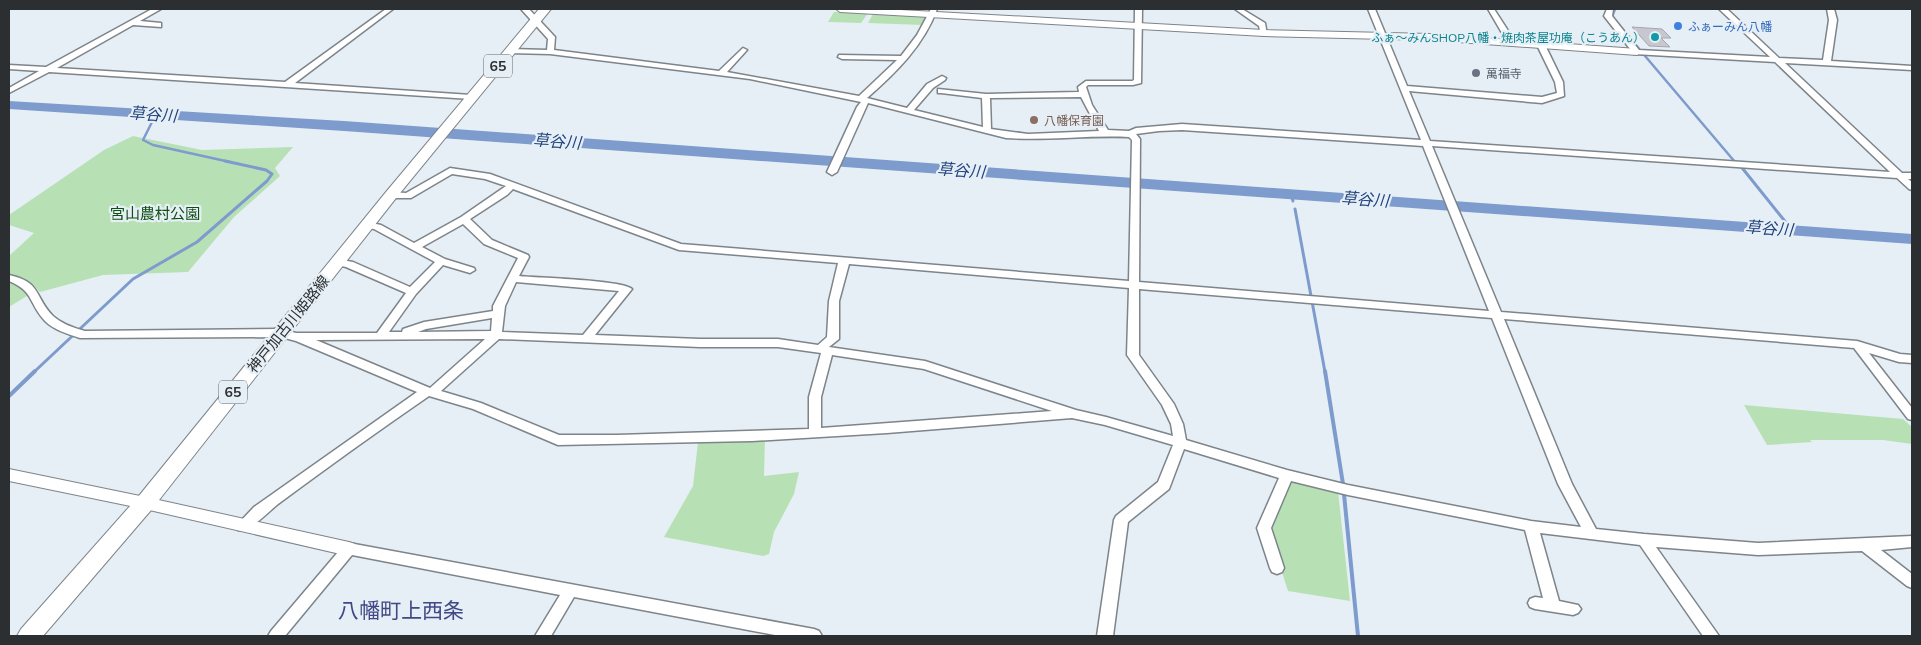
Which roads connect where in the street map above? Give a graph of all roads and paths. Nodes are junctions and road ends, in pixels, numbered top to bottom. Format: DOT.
graph roads {
  1 [pos="157,9"];
  2 [pos="390,9"];
  3 [pos="525,9"];
  4 [pos="546,9"];
  5 [pos="840,9"];
  6 [pos="1139,9"];
  7 [pos="1238,9"];
  8 [pos="1372,9"];
  9 [pos="1490,9"];
  10 [pos="1610,9"];
  11 [pos="1723,9"];
  12 [pos="1831,9"];
  13 [pos="933,12"];
  14 [pos="535,21"];
  15 [pos="132,23"];
  16 [pos="158,25"];
  17 [pos="1139,26"];
  18 [pos="1264,33"];
  19 [pos="1383,36"];
  20 [pos="1512,43"];
  21 [pos="1541,45"];
  22 [pos="743,50"];
  23 [pos="510,51"];
  24 [pos="550,52"];
  25 [pos="1637,52"];
  26 [pos="842,57"];
  27 [pos="904,58"];
  28 [pos="1778,60"];
  29 [pos="1827,63"];
  30 [pos="9,67"];
  31 [pos="1912,68"];
  32 [pos="47,70"];
  33 [pos="721,73"];
  34 [pos="942,78"];
  35 [pos="287,85"];
  36 [pos="1404,88"];
  37 [pos="9,91"];
  38 [pos="941,91"];
  39 [pos="1084,94"];
  40 [pos="986,96"];
  41 [pos="471,97"];
  42 [pos="864,100"];
  43 [pos="908,112"];
  44 [pos="987,129"];
  45 [pos="1105,133"];
  46 [pos="1131,134"];
  47 [pos="1427,142"];
  48 [pos="832,172"];
  49 [pos="1900,175"];
  50 [pos="1912,176"];
  51 [pos="512,185"];
  52 [pos="1912,187"];
  53 [pos="391,196"];
  54 [pos="464,218"];
  55 [pos="367,225"];
  56 [pos="414,247"];
  57 [pos="441,261"];
  58 [pos="337,262"];
  59 [pos="844,262"];
  60 [pos="470,270"];
  61 [pos="9,278"];
  62 [pos="513,279"];
  63 [pos="1134,285"];
  64 [pos="412,292"];
  65 [pos="497,314"];
  66 [pos="1495,315"];
  67 [pos="288,335"];
  68 [pos="381,335"];
  69 [pos="401,335"];
  70 [pos="496,335"];
  71 [pos="587,338"];
  72 [pos="1857,345"];
  73 [pos="825,350"];
  74 [pos="1912,359"];
  75 [pos="430,391"];
  76 [pos="1074,414"];
  77 [pos="1912,416"];
  78 [pos="815,432"];
  79 [pos="1180,443"];
  80 [pos="9,475"];
  81 [pos="1287,475"];
  82 [pos="145,503"];
  83 [pos="243,526"];
  84 [pos="1531,526"];
  85 [pos="1592,534"];
  86 [pos="1644,540"];
  87 [pos="1912,542"];
  88 [pos="1865,545"];
  89 [pos="349,549"];
  90 [pos="1277,568"];
  91 [pos="1912,582"];
  92 [pos="571,590"];
  93 [pos="1535,603"];
  94 [pos="1553,606"];
  95 [pos="1573,609"];
  96 [pos="29,636"];
  97 [pos="276,636"];
  98 [pos="543,636"];
  99 [pos="814,636"];
  100 [pos="1105,636"];
  101 [pos="1711,636"];
  1 -- 15 [label="street"];
  2 -- 35 [label="street"];
  3 -- 14 [label="street"];
  4 -- 14 [label="main road, 神戸加古川姫路線 / 65"];
  5 -- 13 [label="street"];
  6 -- 17 [label="street"];
  7 -- 18 [label="street"];
  8 -- 19 [label="street"];
  9 -- 20 [label="street"];
  10 -- 25 [label="street"];
  11 -- 28 [label="street"];
  12 -- 29 [label="street"];
  13 -- 17 [label="street"];
  13 -- 27 [label="street"];
  14 -- 23 [label="main road, 神戸加古川姫路線 / 65"];
  14 -- 24 [label="street"];
  15 -- 16 [label="street"];
  15 -- 32 [label="street"];
  17 -- 18 [label="street"];
  17 -- 39 [label="street"];
  18 -- 19 [label="street"];
  19 -- 20 [label="street"];
  19 -- 36 [label="street"];
  20 -- 21 [label="street"];
  21 -- 25 [label="street"];
  21 -- 36 [label="street"];
  22 -- 33 [label="street"];
  23 -- 24 [label="street"];
  23 -- 41 [label="main road, 神戸加古川姫路線 / 65"];
  24 -- 33 [label="street"];
  25 -- 28 [label="street"];
  26 -- 27 [label="street"];
  27 -- 42 [label="street"];
  28 -- 29 [label="street"];
  28 -- 49 [label="street"];
  29 -- 31 [label="street"];
  30 -- 32 [label="street"];
  32 -- 35 [label="street"];
  32 -- 37 [label="street"];
  33 -- 42 [label="street"];
  34 -- 43 [label="street"];
  35 -- 41 [label="street"];
  36 -- 47 [label="street"];
  38 -- 40 [label="street"];
  39 -- 40 [label="street"];
  39 -- 45 [label="street"];
  40 -- 44 [label="street"];
  41 -- 53 [label="main road, 神戸加古川姫路線 / 65"];
  42 -- 43 [label="street"];
  42 -- 48 [label="street"];
  43 -- 44 [label="street"];
  44 -- 45 [label="street"];
  45 -- 46 [label="street"];
  46 -- 47 [label="street"];
  46 -- 63 [label="street"];
  47 -- 49 [label="street"];
  47 -- 66 [label="street"];
  49 -- 50 [label="street"];
  49 -- 52 [label="street"];
  51 -- 53 [label="street"];
  51 -- 54 [label="street"];
  51 -- 59 [label="street"];
  53 -- 55 [label="main road, 神戸加古川姫路線 / 65"];
  54 -- 56 [label="street"];
  54 -- 62 [label="street"];
  55 -- 56 [label="street"];
  55 -- 58 [label="main road, 神戸加古川姫路線 / 65"];
  56 -- 57 [label="street"];
  57 -- 60 [label="street"];
  57 -- 64 [label="street"];
  58 -- 64 [label="street"];
  58 -- 67 [label="main road, 神戸加古川姫路線 / 65"];
  59 -- 63 [label="street"];
  59 -- 73 [label="street"];
  61 -- 67 [label="street"];
  62 -- 65 [label="street"];
  62 -- 71 [label="street"];
  63 -- 66 [label="street"];
  63 -- 79 [label="street"];
  64 -- 68 [label="street"];
  65 -- 69 [label="street"];
  65 -- 70 [label="street"];
  66 -- 72 [label="street"];
  66 -- 85 [label="street"];
  67 -- 68 [label="street"];
  67 -- 75 [label="street"];
  67 -- 82 [label="main road, 神戸加古川姫路線 / 65"];
  68 -- 69 [label="street"];
  69 -- 70 [label="street"];
  70 -- 71 [label="street"];
  70 -- 75 [label="street"];
  71 -- 73 [label="street"];
  72 -- 74 [label="street"];
  72 -- 77 [label="street"];
  73 -- 76 [label="street"];
  73 -- 78 [label="street"];
  75 -- 78 [label="street"];
  75 -- 83 [label="street"];
  76 -- 78 [label="street"];
  76 -- 79 [label="street"];
  79 -- 81 [label="street"];
  79 -- 100 [label="street"];
  80 -- 82 [label="street"];
  81 -- 84 [label="street"];
  81 -- 90 [label="street"];
  82 -- 83 [label="street"];
  82 -- 96 [label="main road, 神戸加古川姫路線 / 65"];
  83 -- 89 [label="street"];
  84 -- 85 [label="street"];
  84 -- 94 [label="street"];
  85 -- 86 [label="street"];
  86 -- 88 [label="street"];
  86 -- 101 [label="street"];
  87 -- 88 [label="street"];
  88 -- 91 [label="street"];
  89 -- 92 [label="street"];
  89 -- 97 [label="street"];
  92 -- 98 [label="street"];
  92 -- 99 [label="street"];
  93 -- 94 [label="street"];
  94 -- 95 [label="street"];
}
